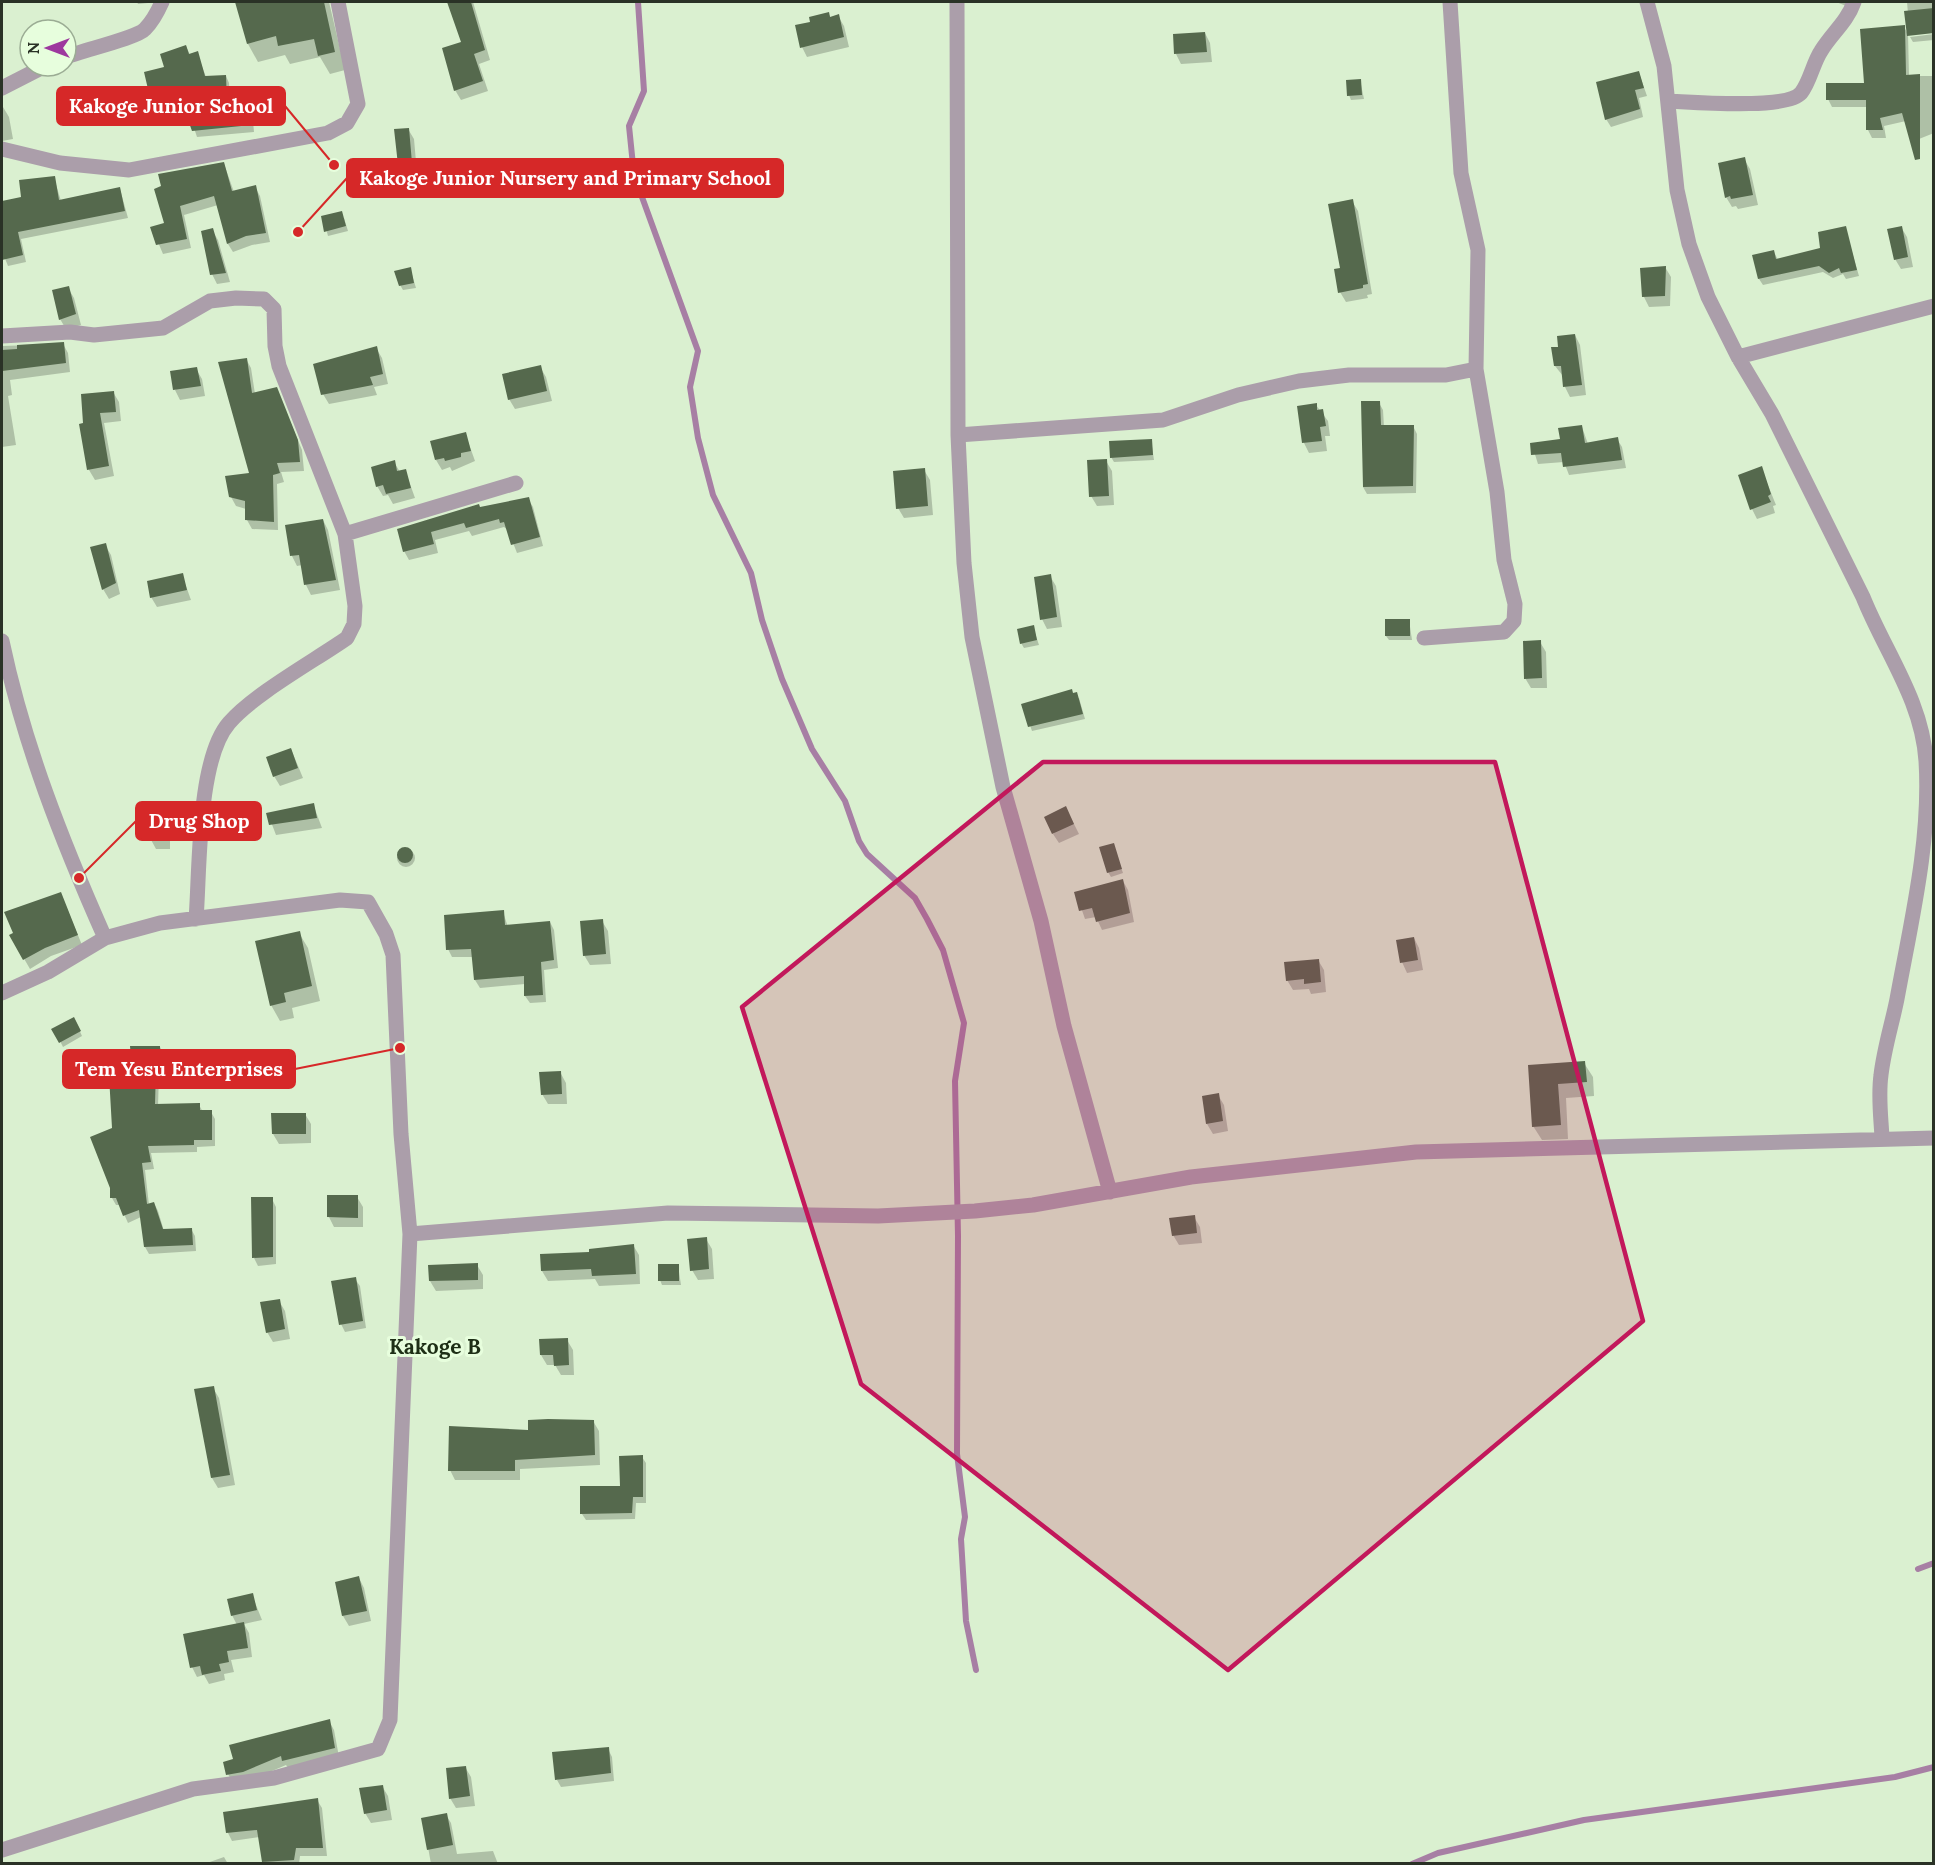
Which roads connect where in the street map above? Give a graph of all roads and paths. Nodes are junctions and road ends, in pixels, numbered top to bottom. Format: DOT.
graph roads {
  1 [pos="162,2"];
  2 [pos="338,2"];
  3 [pos="957,2"];
  4 [pos="1450,2"];
  5 [pos="1647,2"];
  6 [pos="1854,2"];
  7 [pos="78,53"];
  8 [pos="22,78"];
  9 [pos="2,88"];
  10 [pos="1668,101"];
  11 [pos="2,149"];
  12 [pos="1934,306"];
  13 [pos="2,336"];
  14 [pos="1738,357"];
  15 [pos="1476,369"];
  16 [pos="958,435"];
  17 [pos="516,483"];
  18 [pos="345,534"];
  19 [pos="1424,638"];
  20 [pos="2,641"];
  21 [pos="196,919"];
  22 [pos="105,938"];
  23 [pos="2,993"];
  24 [pos="1882,1138"];
  25 [pos="1934,1138"];
  26 [pos="1110,1192"];
  27 [pos="410,1234"];
  28 [pos="2,1850"];
  1 -- 7 [label="street"];
  2 -- 11 [label="street"];
  3 -- 16 [label="street"];
  4 -- 15 [label="street"];
  5 -- 10 [label="street"];
  6 -- 10 [label="street"];
  8 -- 9 [label="street"];
  10 -- 14 [label="street"];
  12 -- 14 [label="street"];
  13 -- 18 [label="street"];
  14 -- 24 [label="street"];
  15 -- 16 [label="street"];
  15 -- 19 [label="street"];
  16 -- 26 [label="street"];
  17 -- 18 [label="street"];
  18 -- 21 [label="street"];
  20 -- 22 [label="street"];
  21 -- 22 [label="street"];
  21 -- 27 [label="street"];
  22 -- 23 [label="street"];
  24 -- 25 [label="street"];
  24 -- 26 [label="street"];
  26 -- 27 [label="street"];
  27 -- 28 [label="street"];
}
